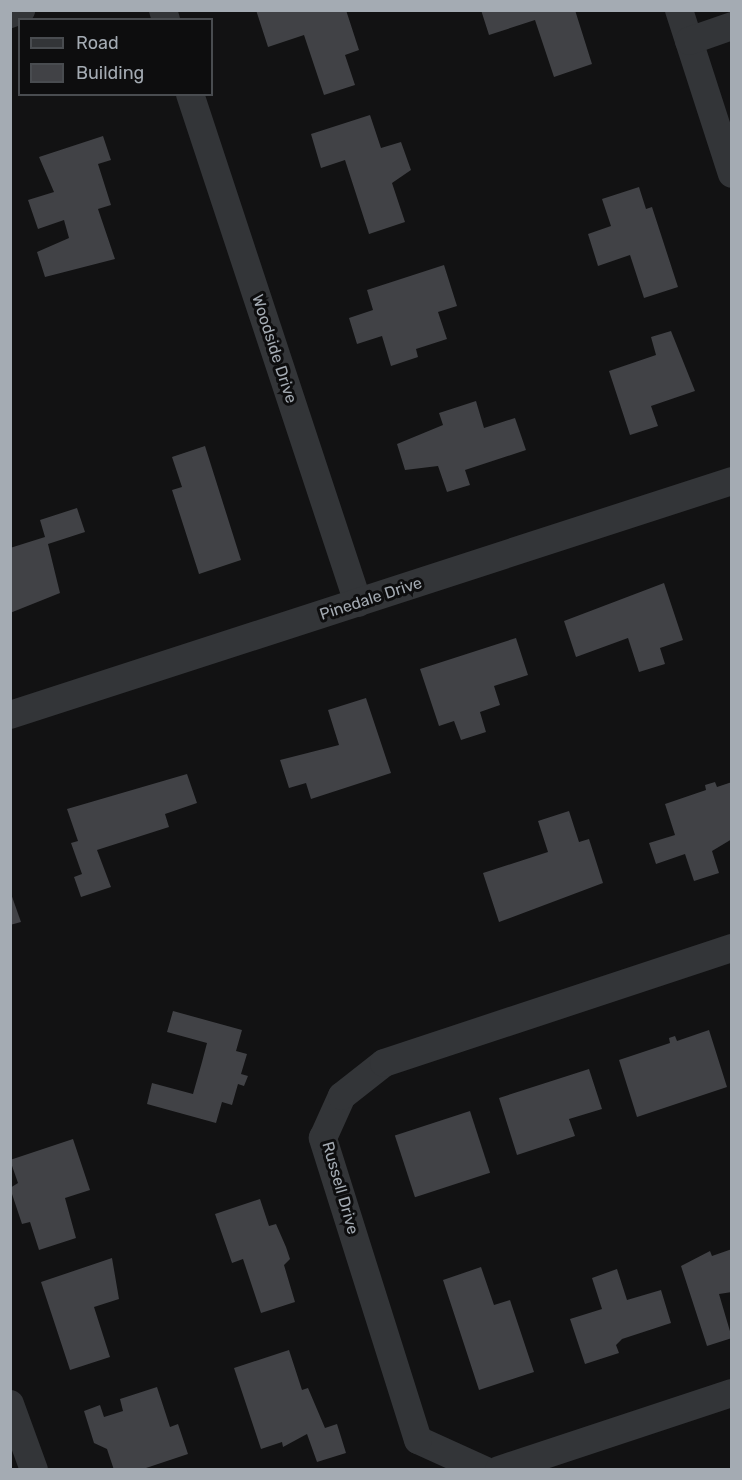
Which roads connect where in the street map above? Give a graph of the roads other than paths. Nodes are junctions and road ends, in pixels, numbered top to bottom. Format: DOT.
graph roads {
  1 [pos="21,10"];
  2 [pos="679,10"];
  3 [pos="10,14"];
  4 [pos="732,27"];
  5 [pos="689,41"];
  6 [pos="191,96"];
  7 [pos="732,174"];
  8 [pos="732,481"];
  9 [pos="358,603"];
  10 [pos="10,716"];
  11 [pos="732,948"];
  12 [pos="732,1393"];
  13 [pos="10,1404"];
  14 [pos="34,1470"];
  15 [pos="484,1470"];
  16 [pos="499,1470"];
  1 -- 3 [label="street"];
  2 -- 5 [label="street"];
  4 -- 5 [label="street"];
  5 -- 7 [label="street"];
  6 -- 9 [label="street, Woodside Drive"];
  8 -- 9 [label="street, Pinedale Drive"];
  9 -- 10 [label="street, Pinedale Drive"];
  11 -- 15 [label="street, Russell Drive"];
  12 -- 16 [label="street"];
  13 -- 14 [label="street"];
}
